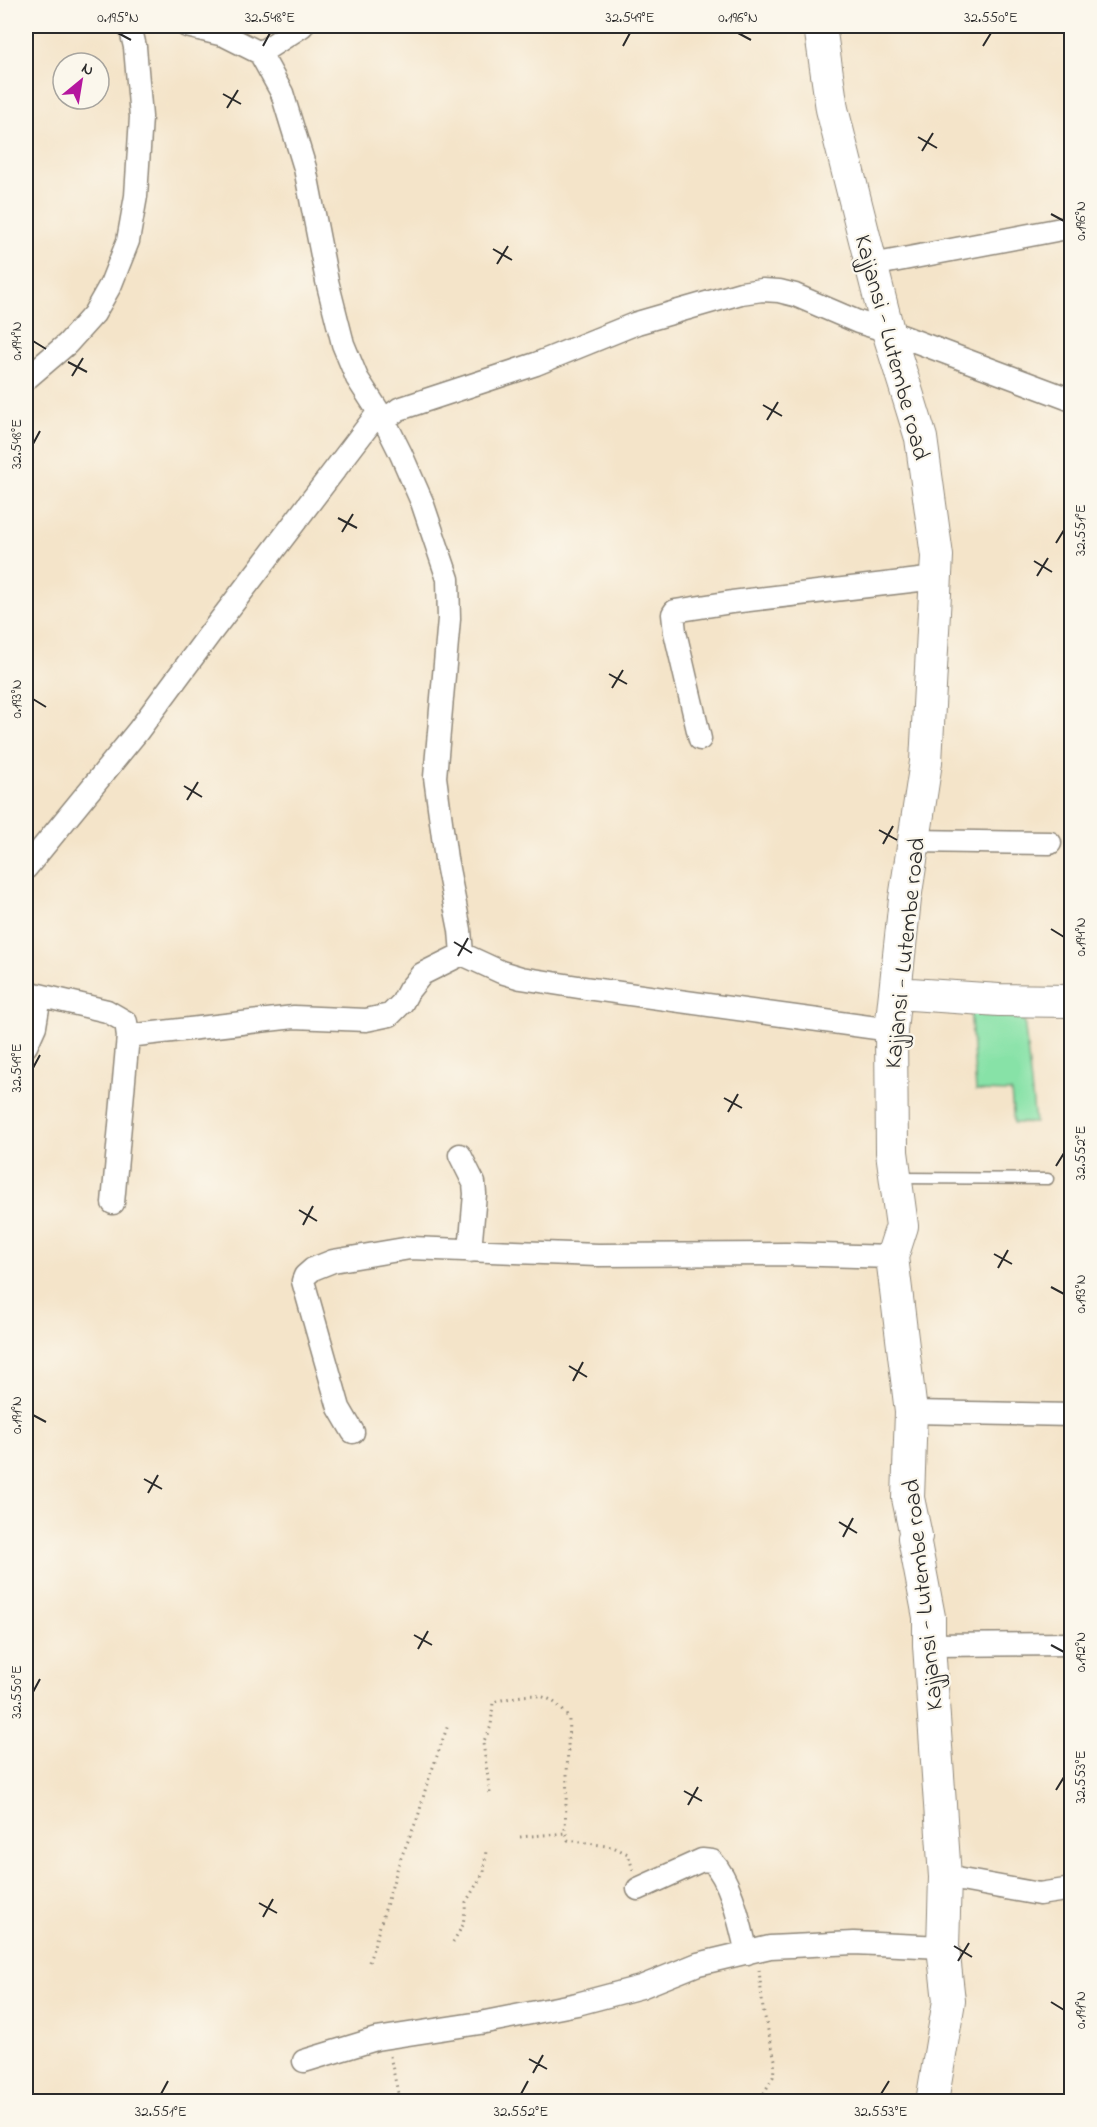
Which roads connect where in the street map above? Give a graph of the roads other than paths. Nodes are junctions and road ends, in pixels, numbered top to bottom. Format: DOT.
graph roads {
  1 [pos="130,26"];
  2 [pos="187,26"];
  3 [pos="302,26"];
  4 [pos="820,26"];
  5 [pos="260,53"];
  6 [pos="1071,227"];
  7 [pos="872,265"];
  8 [pos="888,331"];
  9 [pos="26,379"];
  10 [pos="1071,400"];
  11 [pos="381,416"];
  12 [pos="936,578"];
  13 [pos="700,739"];
  14 [pos="914,841"];
  15 [pos="1050,843"];
  16 [pos="26,868"];
  17 [pos="462,954"];
  18 [pos="896,993"];
  19 [pos="33,994"];
  20 [pos="1071,1001"];
  21 [pos="891,1030"];
  22 [pos="128,1036"];
  23 [pos="26,1046"];
  24 [pos="460,1155"];
  25 [pos="896,1178"];
  26 [pos="1048,1179"];
  27 [pos="113,1203"];
  28 [pos="470,1251"];
  29 [pos="892,1257"];
  30 [pos="911,1412"];
  31 [pos="1071,1415"];
  32 [pos="353,1432"];
  33 [pos="1071,1644"];
  34 [pos="929,1645"];
  35 [pos="945,1877"];
  36 [pos="638,1889"];
  37 [pos="1071,1889"];
  38 [pos="943,1947"];
  39 [pos="751,1952"];
  40 [pos="304,2061"];
  41 [pos="932,2102"];
  1 -- 9 [label="street"];
  2 -- 5 [label="street"];
  3 -- 5 [label="street"];
  4 -- 7 [label="street, Kajjansi - Lutembe road"];
  5 -- 11 [label="street"];
  6 -- 7 [label="street"];
  7 -- 8 [label="street, Kajjansi - Lutembe road"];
  8 -- 10 [label="street"];
  8 -- 11 [label="street"];
  8 -- 12 [label="street, Kajjansi - Lutembe road"];
  11 -- 16 [label="street"];
  11 -- 17 [label="street"];
  12 -- 13 [label="street"];
  12 -- 14 [label="street, Kajjansi - Lutembe road"];
  14 -- 15 [label="street"];
  14 -- 18 [label="street, Kajjansi - Lutembe road"];
  17 -- 21 [label="street"];
  17 -- 22 [label="street"];
  18 -- 20 [label="street"];
  18 -- 21 [label="street, Kajjansi - Lutembe road"];
  19 -- 22 [label="street"];
  19 -- 23 [label="street"];
  21 -- 25 [label="street, Kajjansi - Lutembe road"];
  22 -- 27 [label="street"];
  24 -- 28 [label="street"];
  25 -- 26 [label="lane"];
  25 -- 29 [label="street, Kajjansi - Lutembe road"];
  28 -- 29 [label="street"];
  28 -- 32 [label="street"];
  29 -- 30 [label="street, Kajjansi - Lutembe road"];
  30 -- 31 [label="street"];
  30 -- 34 [label="street, Kajjansi - Lutembe road"];
  33 -- 34 [label="street"];
  34 -- 35 [label="street, Kajjansi - Lutembe road"];
  35 -- 37 [label="street"];
  35 -- 38 [label="street, Kajjansi - Lutembe road"];
  36 -- 39 [label="street"];
  38 -- 39 [label="street"];
  38 -- 41 [label="street, Kajjansi - Lutembe road"];
  39 -- 40 [label="street"];
}
